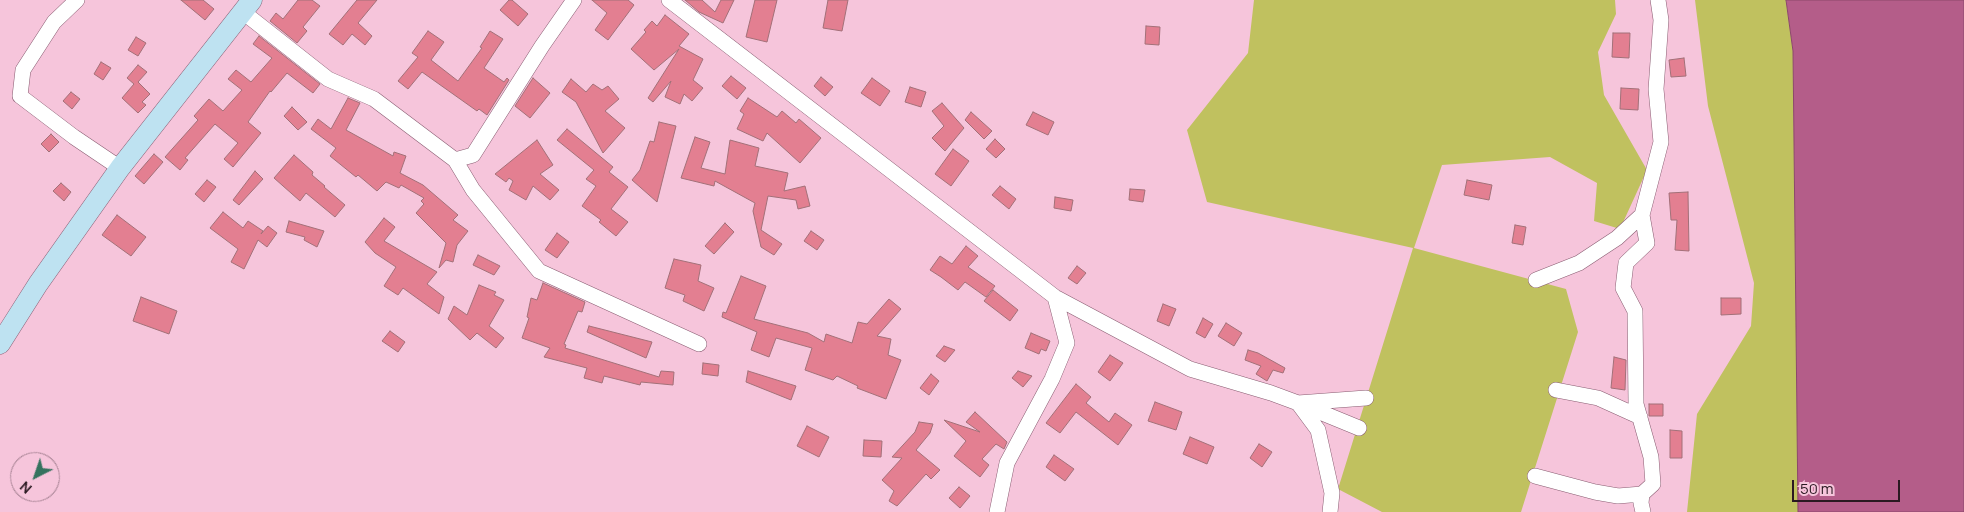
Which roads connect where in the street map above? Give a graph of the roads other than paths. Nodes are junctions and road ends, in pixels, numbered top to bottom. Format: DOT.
graph roads {
  1 [pos="77,0"];
  2 [pos="574,0"];
  3 [pos="669,0"];
  4 [pos="1658,0"];
  5 [pos="247,6"];
  6 [pos="455,160"];
  7 [pos="120,168"];
  8 [pos="1642,215"];
  9 [pos="1536,280"];
  10 [pos="1055,297"];
  11 [pos="0,344"];
  12 [pos="699,344"];
  13 [pos="1556,390"];
  14 [pos="1366,398"];
  15 [pos="1298,404"];
  16 [pos="1640,417"];
  17 [pos="1359,428"];
  18 [pos="1535,476"];
  19 [pos="1642,494"];
  20 [pos="997,512"];
  21 [pos="1330,512"];
  22 [pos="1643,512"];
  1 -- 7 [label="street"];
  2 -- 6 [label="street"];
  3 -- 10 [label="street"];
  4 -- 8 [label="street"];
  5 -- 6 [label="street"];
  5 -- 7 [label="main road"];
  6 -- 12 [label="street"];
  7 -- 11 [label="main road"];
  8 -- 9 [label="street"];
  8 -- 16 [label="street"];
  10 -- 15 [label="street"];
  10 -- 20 [label="street"];
  13 -- 16 [label="street"];
  14 -- 15 [label="street"];
  15 -- 17 [label="street"];
  15 -- 21 [label="street"];
  16 -- 19 [label="street"];
  18 -- 19 [label="street"];
  19 -- 22 [label="street"];
}
